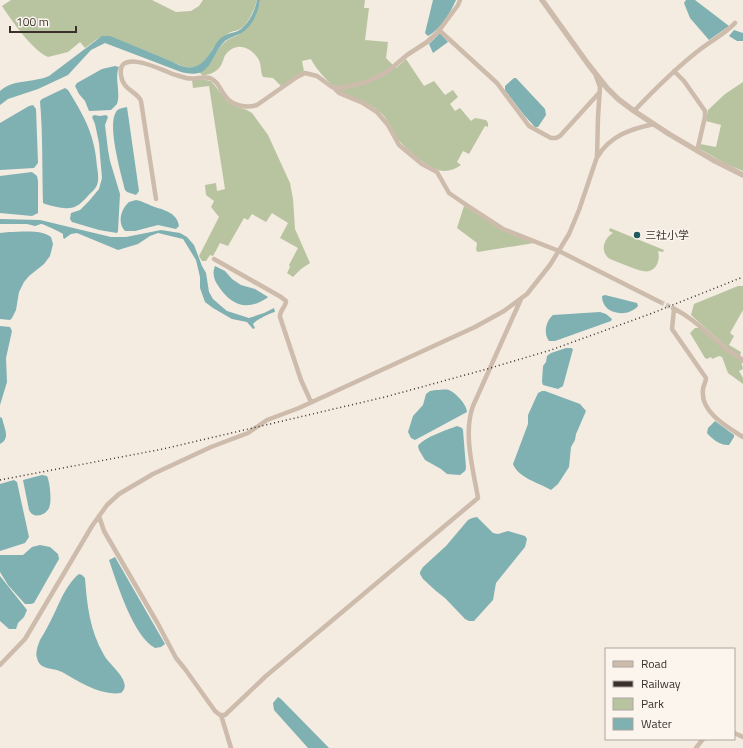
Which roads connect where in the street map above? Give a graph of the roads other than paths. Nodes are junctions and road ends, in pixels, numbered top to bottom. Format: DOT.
graph roads {
  1 [pos="460,0"];
  2 [pos="542,0"];
  3 [pos="735,23"];
  4 [pos="439,30"];
  5 [pos="674,71"];
  6 [pos="595,72"];
  7 [pos="332,87"];
  8 [pos="599,93"];
  9 [pos="634,111"];
  10 [pos="654,124"];
  11 [pos="697,151"];
  12 [pos="598,157"];
  13 [pos="743,175"];
  14 [pos="156,199"];
  15 [pos="559,251"];
  16 [pos="214,260"];
  17 [pos="521,299"];
  18 [pos="660,302"];
  19 [pos="743,361"];
  20 [pos="311,402"];
  21 [pos="743,437"];
  22 [pos="99,516"];
  23 [pos="0,664"];
  24 [pos="221,715"];
  25 [pos="702,740"];
  26 [pos="230,748"];
  27 [pos="696,748"];
  1 -- 4 [label="street"];
  2 -- 6 [label="street"];
  3 -- 5 [label="street"];
  4 -- 7 [label="street"];
  4 -- 8 [label="street"];
  5 -- 9 [label="street"];
  5 -- 11 [label="street"];
  6 -- 8 [label="street"];
  6 -- 9 [label="street"];
  7 -- 14 [label="street"];
  7 -- 15 [label="street"];
  8 -- 12 [label="street"];
  9 -- 10 [label="street"];
  10 -- 11 [label="street"];
  10 -- 12 [label="street"];
  11 -- 13 [label="street"];
  12 -- 15 [label="street"];
  15 -- 17 [label="street"];
  15 -- 18 [label="street"];
  16 -- 20 [label="street"];
  17 -- 20 [label="street"];
  17 -- 24 [label="street"];
  19 -- 21 [label="street"];
  20 -- 22 [label="street"];
  22 -- 23 [label="street"];
  22 -- 24 [label="street"];
  24 -- 26 [label="street"];
  25 -- 27 [label="street"];
}
